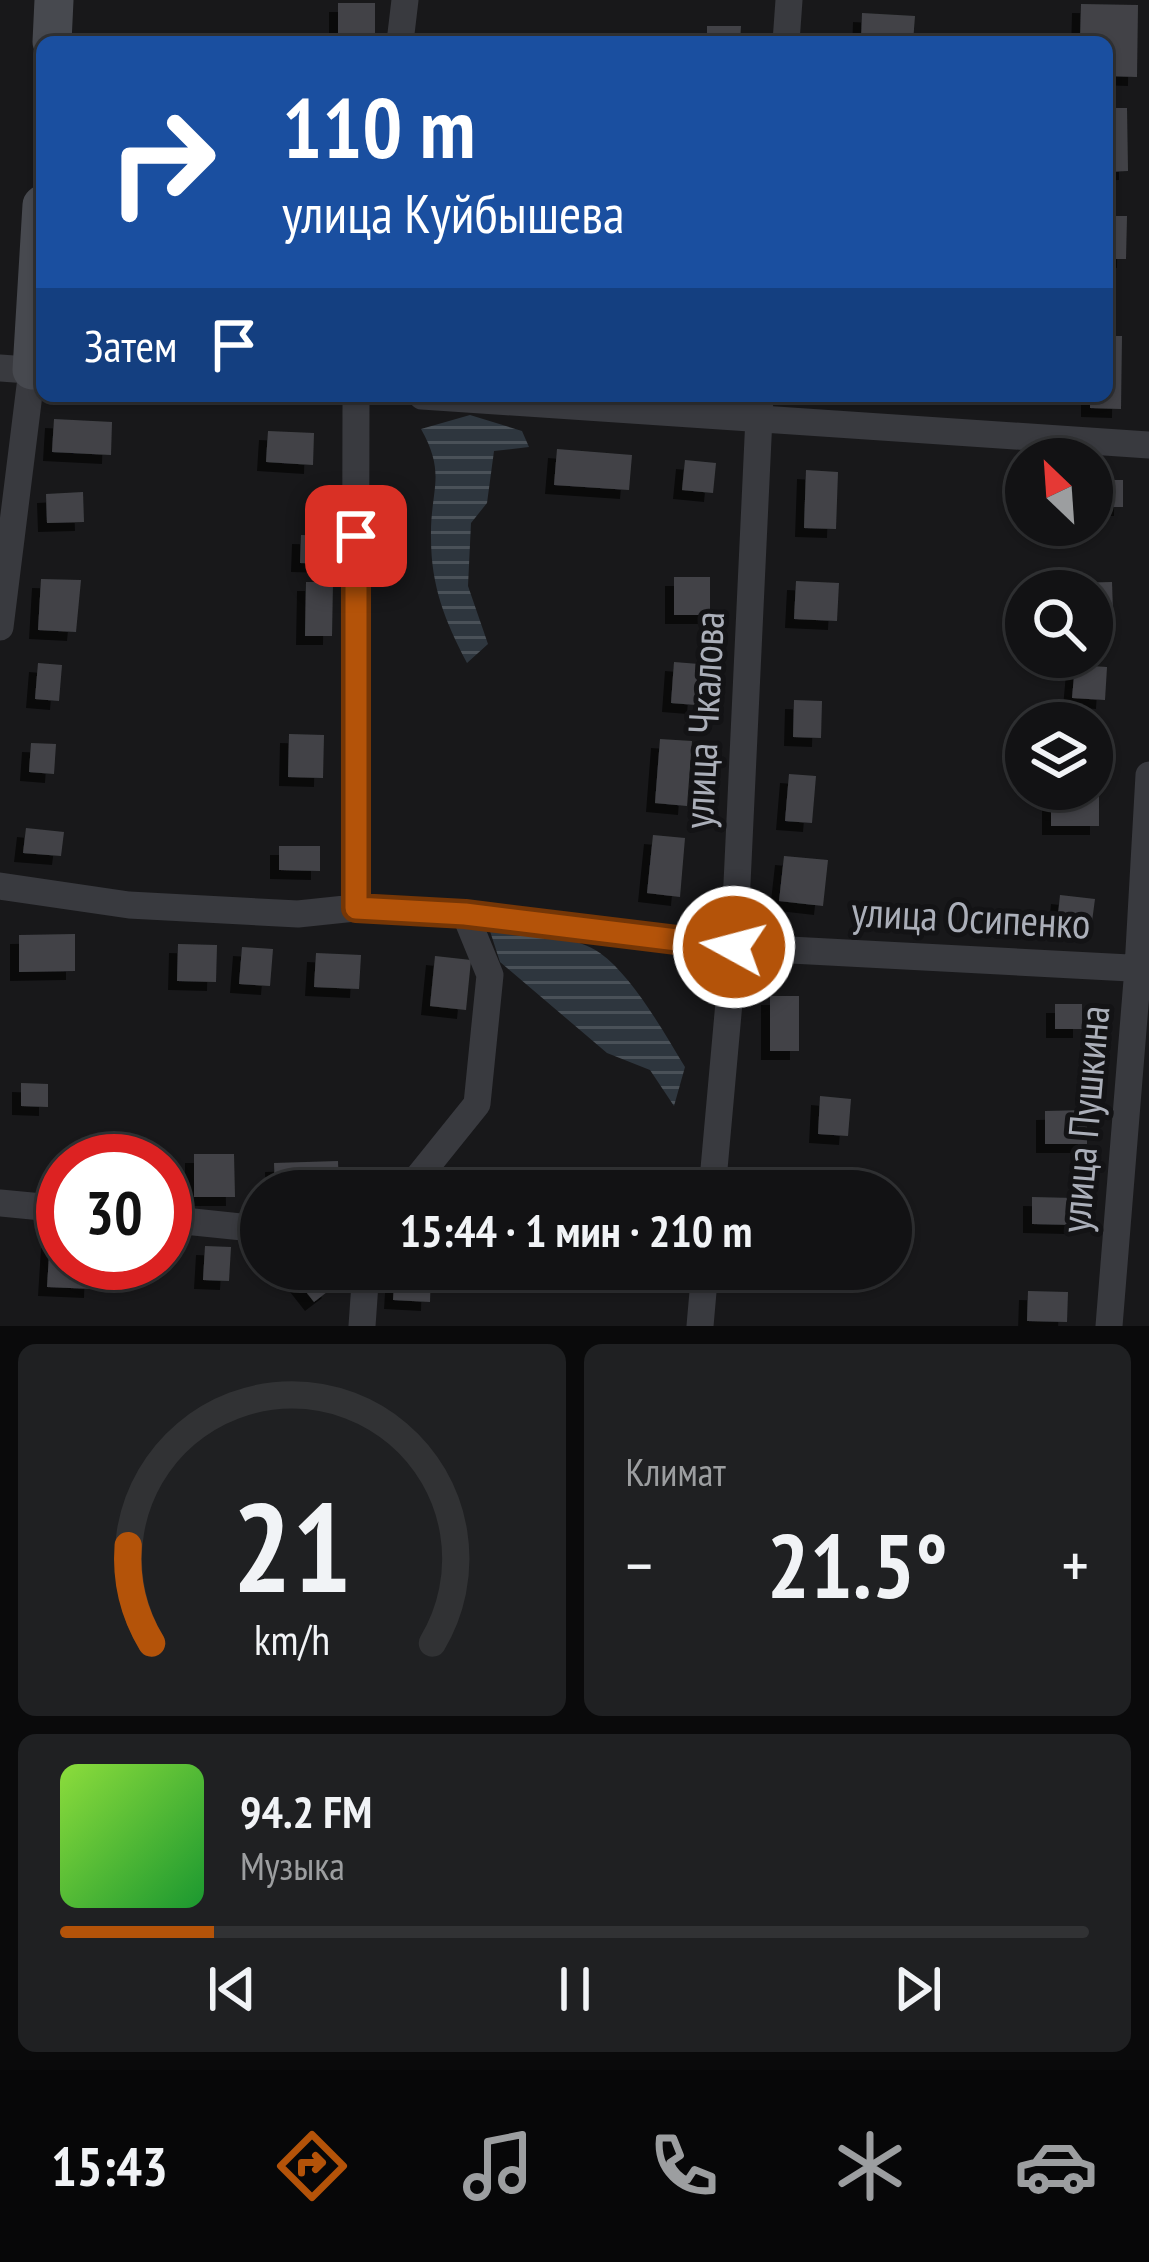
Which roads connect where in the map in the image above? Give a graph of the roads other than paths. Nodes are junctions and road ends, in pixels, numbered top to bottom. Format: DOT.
graph roads {
  1 [pos="54,0"];
  2 [pos="405,0"];
  3 [pos="790,0"];
  4 [pos="52,36"];
  5 [pos="401,36"];
  6 [pos="787,36"];
  7 [pos="36,263"];
  8 [pos="25,370"];
  9 [pos="356,402"];
  10 [pos="606,402"];
  11 [pos="759,407"];
  12 [pos="1149,445"];
  13 [pos="0,627"];
  14 [pos="1149,775"];
  15 [pos="0,886"];
  16 [pos="356,908"];
  17 [pos="465,914"];
  18 [pos="734,947"];
  19 [pos="1144,968"];
  20 [pos="424,1170"];
  21 [pos="714,1170"];
  22 [pos="0,1203"];
  23 [pos="36,1206"];
  24 [pos="192,1223"];
  25 [pos="240,1227"];
  26 [pos="365,1290"];
  27 [pos="703,1290"];
  28 [pos="362,1326"];
  29 [pos="700,1326"];
  30 [pos="1109,1326"];
  1 -- 4 [label="street"];
  2 -- 5 [label="street"];
  3 -- 6 [label="street"];
  7 -- 8 [label="street"];
  8 -- 13 [label="street"];
  9 -- 16 [label="street"];
  10 -- 11 [label="street"];
  11 -- 12 [label="street"];
  11 -- 18 [label="street, улица Чкалова"];
  14 -- 19 [label="street, улица Пушкина"];
  15 -- 16 [label="street, улица Осипенко"];
  16 -- 17 [label="street, улица Осипенко"];
  17 -- 18 [label="street, улица Осипенко"];
  17 -- 20 [label="street"];
  18 -- 19 [label="street, улица Осипенко"];
  18 -- 21 [label="street, улица Чкалова"];
  19 -- 30 [label="street, улица Пушкина"];
  22 -- 23 [label="street"];
  24 -- 25 [label="street"];
  26 -- 28 [label="street"];
  27 -- 29 [label="street"];
}
